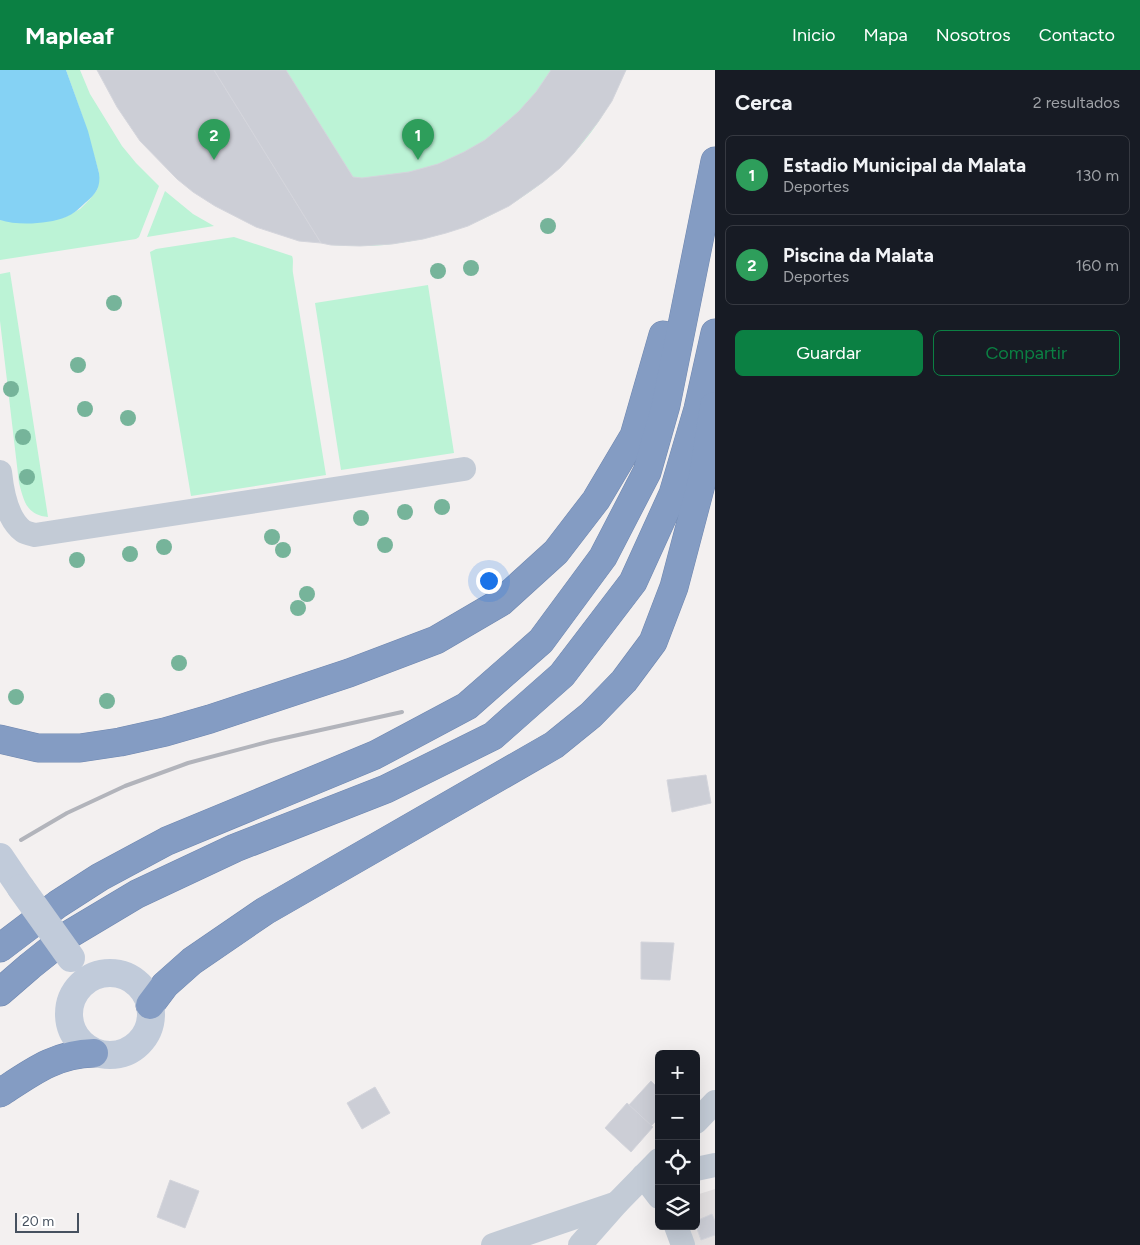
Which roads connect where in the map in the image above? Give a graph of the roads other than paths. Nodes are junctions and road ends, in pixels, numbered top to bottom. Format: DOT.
graph roads {
  1 [pos="715,161"];
  2 [pos="699,238"];
  3 [pos="715,333"];
  4 [pos="715,401"];
  5 [pos="464,470"];
  6 [pos="1,485"];
  7 [pos="0,739"];
  8 [pos="0,857"];
  9 [pos="0,948"];
  10 [pos="86,980"];
  11 [pos="0,992"];
  12 [pos="150,1005"];
  13 [pos="94,1052"];
  14 [pos="0,1092"];
  15 [pos="715,1102"];
  16 [pos="700,1118"];
  17 [pos="715,1165"];
  18 [pos="700,1169"];
  19 [pos="654,1170"];
  20 [pos="657,1185"];
  21 [pos="617,1203"];
  22 [pos="677,1230"];
  23 [pos="493,1245"];
  24 [pos="580,1245"];
  25 [pos="683,1245"];
  1 -- 2 [label="highway"];
  2 -- 7 [label="highway"];
  2 -- 9 [label="highway"];
  3 -- 11 [label="highway"];
  4 -- 12 [label="highway"];
  5 -- 6 [label="street"];
  8 -- 10 [label="main road, bridge"];
  10 -- 12 [label="main road"];
  10 -- 13 [label="main road"];
  12 -- 13 [label="main road"];
  13 -- 14 [label="highway"];
  15 -- 16 [label="street"];
  17 -- 18 [label="street"];
  19 -- 20 [label="street"];
  19 -- 21 [label="street"];
  21 -- 23 [label="street"];
  21 -- 24 [label="street"];
  22 -- 25 [label="street"];
}
